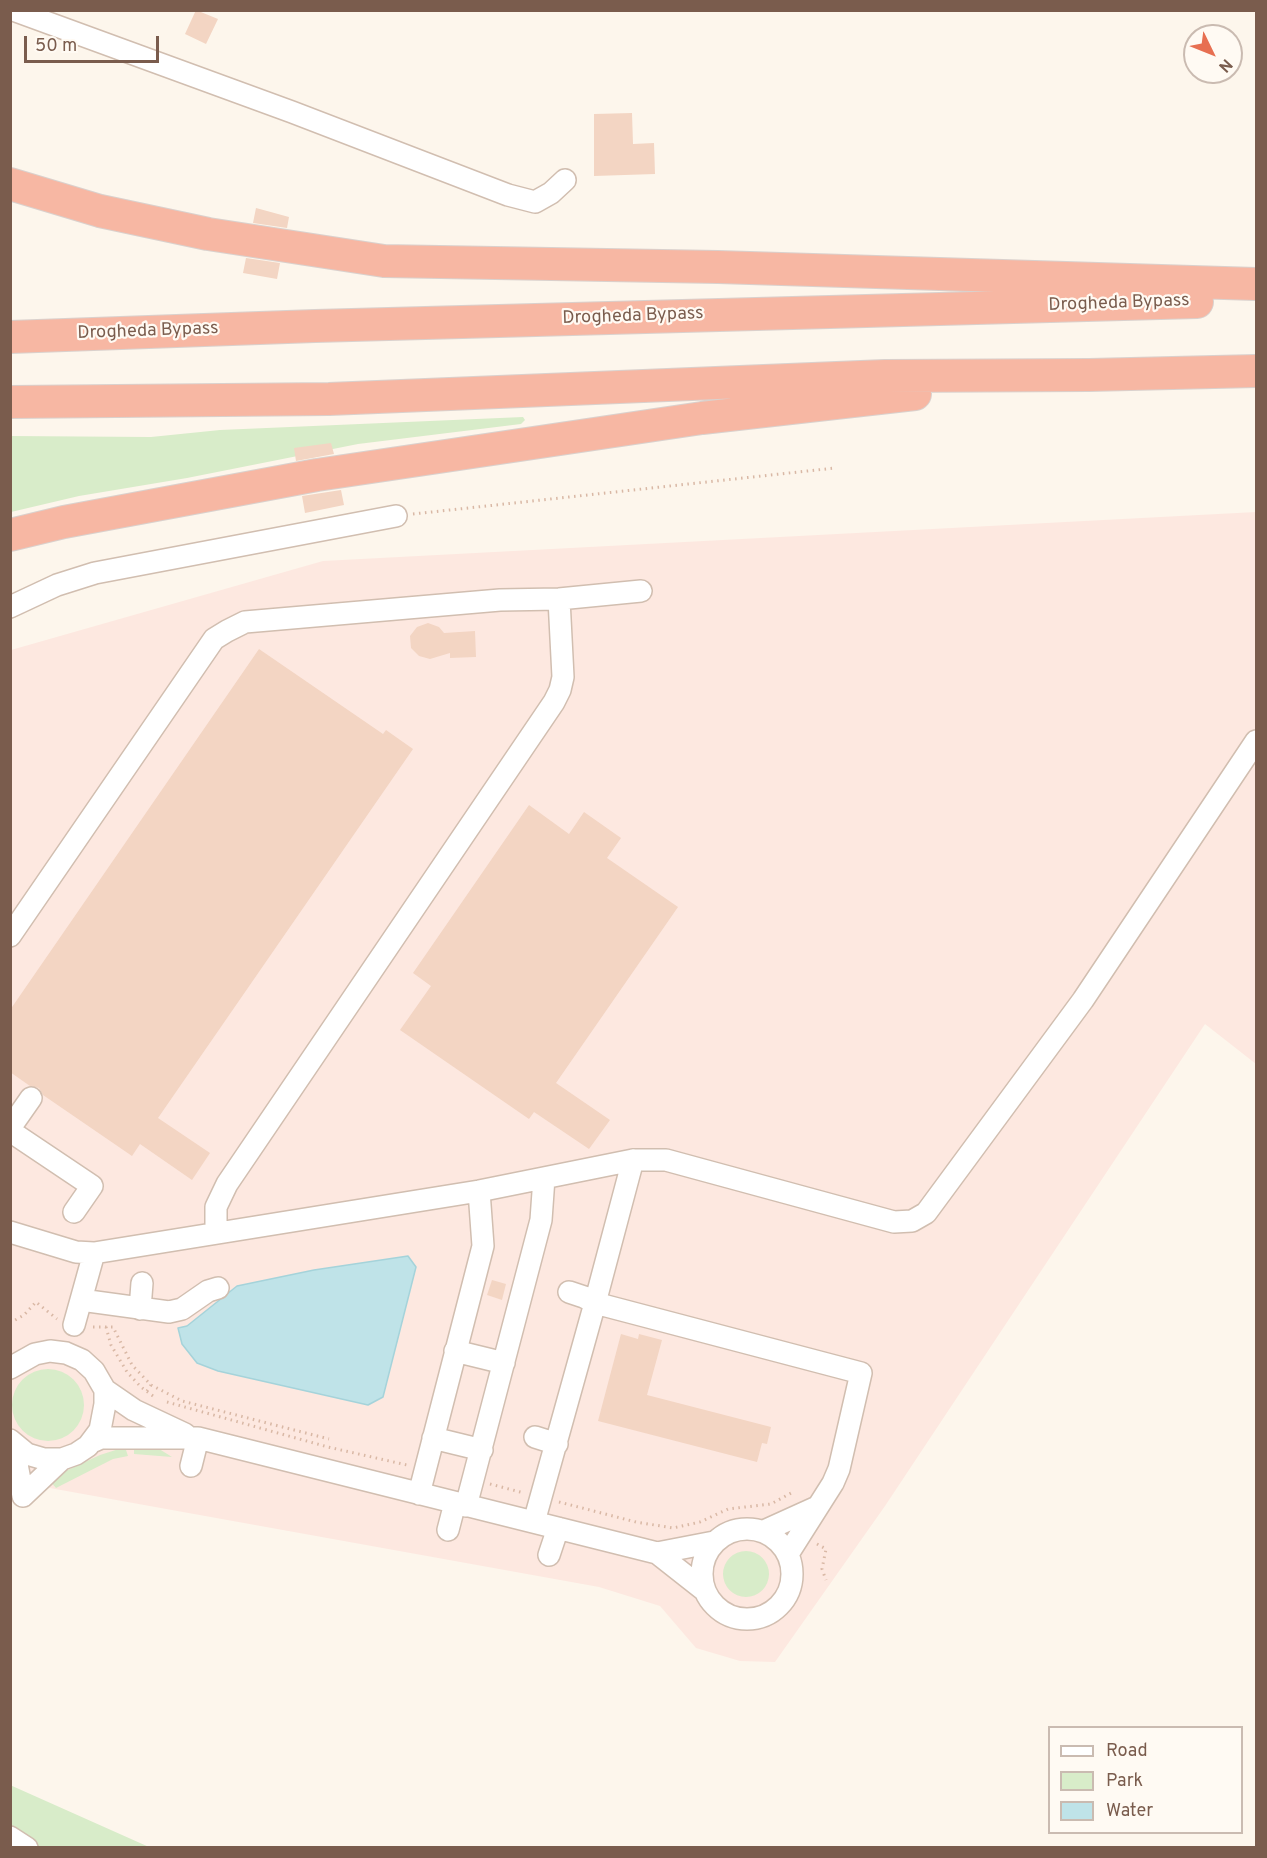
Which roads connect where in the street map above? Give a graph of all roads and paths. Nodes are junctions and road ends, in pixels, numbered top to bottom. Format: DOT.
graph roads {
  1 [pos="13,10"];
  2 [pos="565,180"];
  3 [pos="10,184"];
  4 [pos="1257,284"];
  5 [pos="1257,300"];
  6 [pos="10,338"];
  7 [pos="1257,371"];
  8 [pos="1089,375"];
  9 [pos="10,402"];
  10 [pos="835,468"];
  11 [pos="396,516"];
  12 [pos="10,535"];
  13 [pos="641,591"];
  14 [pos="559,599"];
  15 [pos="10,607"];
  16 [pos="1257,741"];
  17 [pos="1249,767"];
  18 [pos="10,936"];
  19 [pos="31,1098"];
  20 [pos="10,1130"];
  21 [pos="633,1160"];
  22 [pos="544,1178"];
  23 [pos="479,1191"];
  24 [pos="74,1212"];
  25 [pos="10,1232"];
  26 [pos="216,1233"];
  27 [pos="94,1253"];
  28 [pos="142,1283"];
  29 [pos="218,1288"];
  30 [pos="569,1292"];
  31 [pos="81,1300"];
  32 [pos="595,1304"];
  33 [pos="140,1310"];
  34 [pos="74,1325"];
  35 [pos="106,1327"];
  36 [pos="113,1327"];
  37 [pos="50,1351"];
  38 [pos="455,1351"];
  39 [pos="82,1360"];
  40 [pos="504,1363"];
  41 [pos="10,1368"];
  42 [pos="152,1385"];
  43 [pos="105,1390"];
  44 [pos="147,1392"];
  45 [pos="195,1437"];
  46 [pos="535,1437"];
  47 [pos="433,1438"];
  48 [pos="329,1439"];
  49 [pos="12,1441"];
  50 [pos="92,1442"];
  51 [pos="556,1444"];
  52 [pos="328,1447"];
  53 [pos="482,1449"];
  54 [pos="62,1459"];
  55 [pos="191,1466"];
  56 [pos="418,1494"];
  57 [pos="460,1504"];
  58 [pos="817,1507"];
  59 [pos="534,1522"];
  60 [pos="558,1528"];
  61 [pos="448,1530"];
  62 [pos="764,1531"];
  63 [pos="800,1535"];
  64 [pos="714,1542"];
  65 [pos="657,1553"];
  66 [pos="788,1554"];
  67 [pos="549,1555"];
  68 [pos="826,1580"];
  69 [pos="704,1590"];
  70 [pos="10,1837"];
  71 [pos="27,1848"];
  1 -- 2 [label="street"];
  3 -- 4 [label="highway"];
  5 -- 6 [label="highway, Drogheda Bypass"];
  7 -- 8 [label="highway"];
  8 -- 9 [label="highway"];
  8 -- 12 [label="highway"];
  10 -- 11 [label="path"];
  11 -- 15 [label="street"];
  13 -- 14 [label="street"];
  14 -- 18 [label="street"];
  14 -- 26 [label="street"];
  16 -- 17 [label="street"];
  17 -- 21 [label="street"];
  19 -- 20 [label="street"];
  20 -- 24 [label="street"];
  21 -- 22 [label="street"];
  21 -- 32 [label="street"];
  22 -- 23 [label="street"];
  22 -- 40 [label="street"];
  23 -- 26 [label="street"];
  23 -- 38 [label="street"];
  25 -- 27 [label="street"];
  26 -- 27 [label="street"];
  27 -- 31 [label="street"];
  28 -- 33 [label="street"];
  29 -- 33 [label="street"];
  30 -- 32 [label="street"];
  31 -- 33 [label="street"];
  31 -- 34 [label="street"];
  32 -- 51 [label="street"];
  32 -- 58 [label="street"];
  34 -- 37 [label="street"];
  34 -- 39 [label="street"];
  35 -- 44 [label="path"];
  36 -- 42 [label="path"];
  37 -- 39 [label="street"];
  37 -- 41 [label="street"];
  38 -- 40 [label="street"];
  38 -- 47 [label="street"];
  39 -- 43 [label="street"];
  40 -- 53 [label="street"];
  42 -- 44 [label="path"];
  42 -- 48 [label="path"];
  43 -- 45 [label="street"];
  43 -- 50 [label="street"];
  44 -- 52 [label="path"];
  45 -- 50 [label="street"];
  45 -- 55 [label="street"];
  45 -- 56 [label="street"];
  46 -- 51 [label="street"];
  47 -- 53 [label="street"];
  47 -- 56 [label="street"];
  49 -- 54 [label="street"];
  49 -- 54 [label="street"];
  50 -- 54 [label="street"];
  51 -- 59 [label="street"];
  53 -- 57 [label="street"];
  56 -- 57 [label="street"];
  57 -- 59 [label="street"];
  57 -- 61 [label="street"];
  58 -- 62 [label="street"];
  58 -- 63 [label="street"];
  59 -- 60 [label="street"];
  60 -- 65 [label="street"];
  60 -- 67 [label="street"];
  62 -- 64 [label="street"];
  62 -- 66 [label="street"];
  63 -- 66 [label="street"];
  63 -- 68 [label="path"];
  64 -- 65 [label="street"];
  64 -- 69 [label="street"];
  65 -- 69 [label="street"];
  66 -- 69 [label="street"];
  70 -- 71 [label="street"];
}
